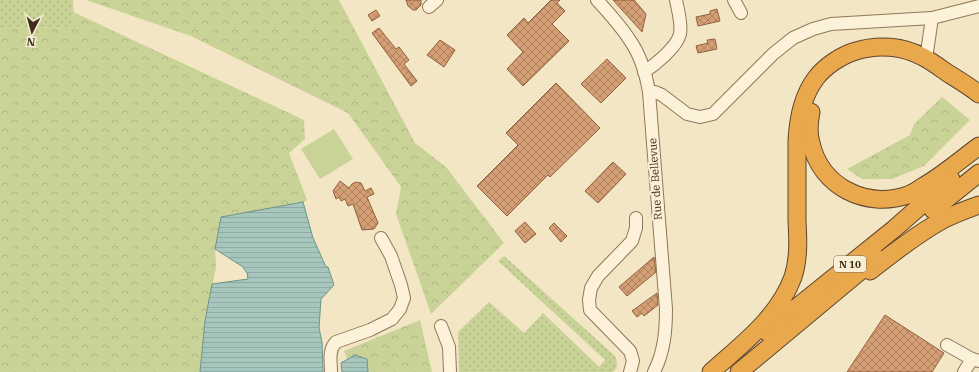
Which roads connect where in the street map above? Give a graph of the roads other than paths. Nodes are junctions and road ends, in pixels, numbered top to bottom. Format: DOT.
graph roads {
  1 [pos="597,0"];
  2 [pos="676,0"];
  3 [pos="734,0"];
  4 [pos="979,6"];
  5 [pos="741,13"];
  6 [pos="932,18"];
  7 [pos="926,59"];
  8 [pos="644,72"];
  9 [pos="649,92"];
  10 [pos="979,94"];
  11 [pos="979,107"];
  12 [pos="979,146"];
  13 [pos="979,156"];
  14 [pos="979,172"];
  15 [pos="979,205"];
  16 [pos="636,218"];
  17 [pos="381,238"];
  18 [pos="440,326"];
  19 [pos="772,344"];
  20 [pos="947,345"];
  21 [pos="975,360"];
  22 [pos="331,372"];
  23 [pos="450,372"];
  24 [pos="630,372"];
  25 [pos="654,372"];
  26 [pos="711,372"];
  27 [pos="722,372"];
  28 [pos="739,372"];
  29 [pos="964,372"];
  1 -- 8 [label="street, Rue de Bellevue"];
  2 -- 8 [label="street"];
  3 -- 5 [label="street"];
  4 -- 6 [label="street"];
  6 -- 7 [label="street"];
  6 -- 9 [label="street"];
  7 -- 10 [label="highway"];
  7 -- 26 [label="highway"];
  8 -- 9 [label="street, Rue de Bellevue"];
  9 -- 25 [label="street, Rue de Bellevue"];
  11 -- 12 [label="highway"];
  13 -- 27 [label="highway, N 10"];
  14 -- 19 [label="highway, N 10"];
  15 -- 19 [label="highway"];
  16 -- 24 [label="street"];
  17 -- 22 [label="street"];
  18 -- 23 [label="street"];
  19 -- 28 [label="highway, N 10"];
  20 -- 21 [label="street"];
  21 -- 29 [label="street"];
}
